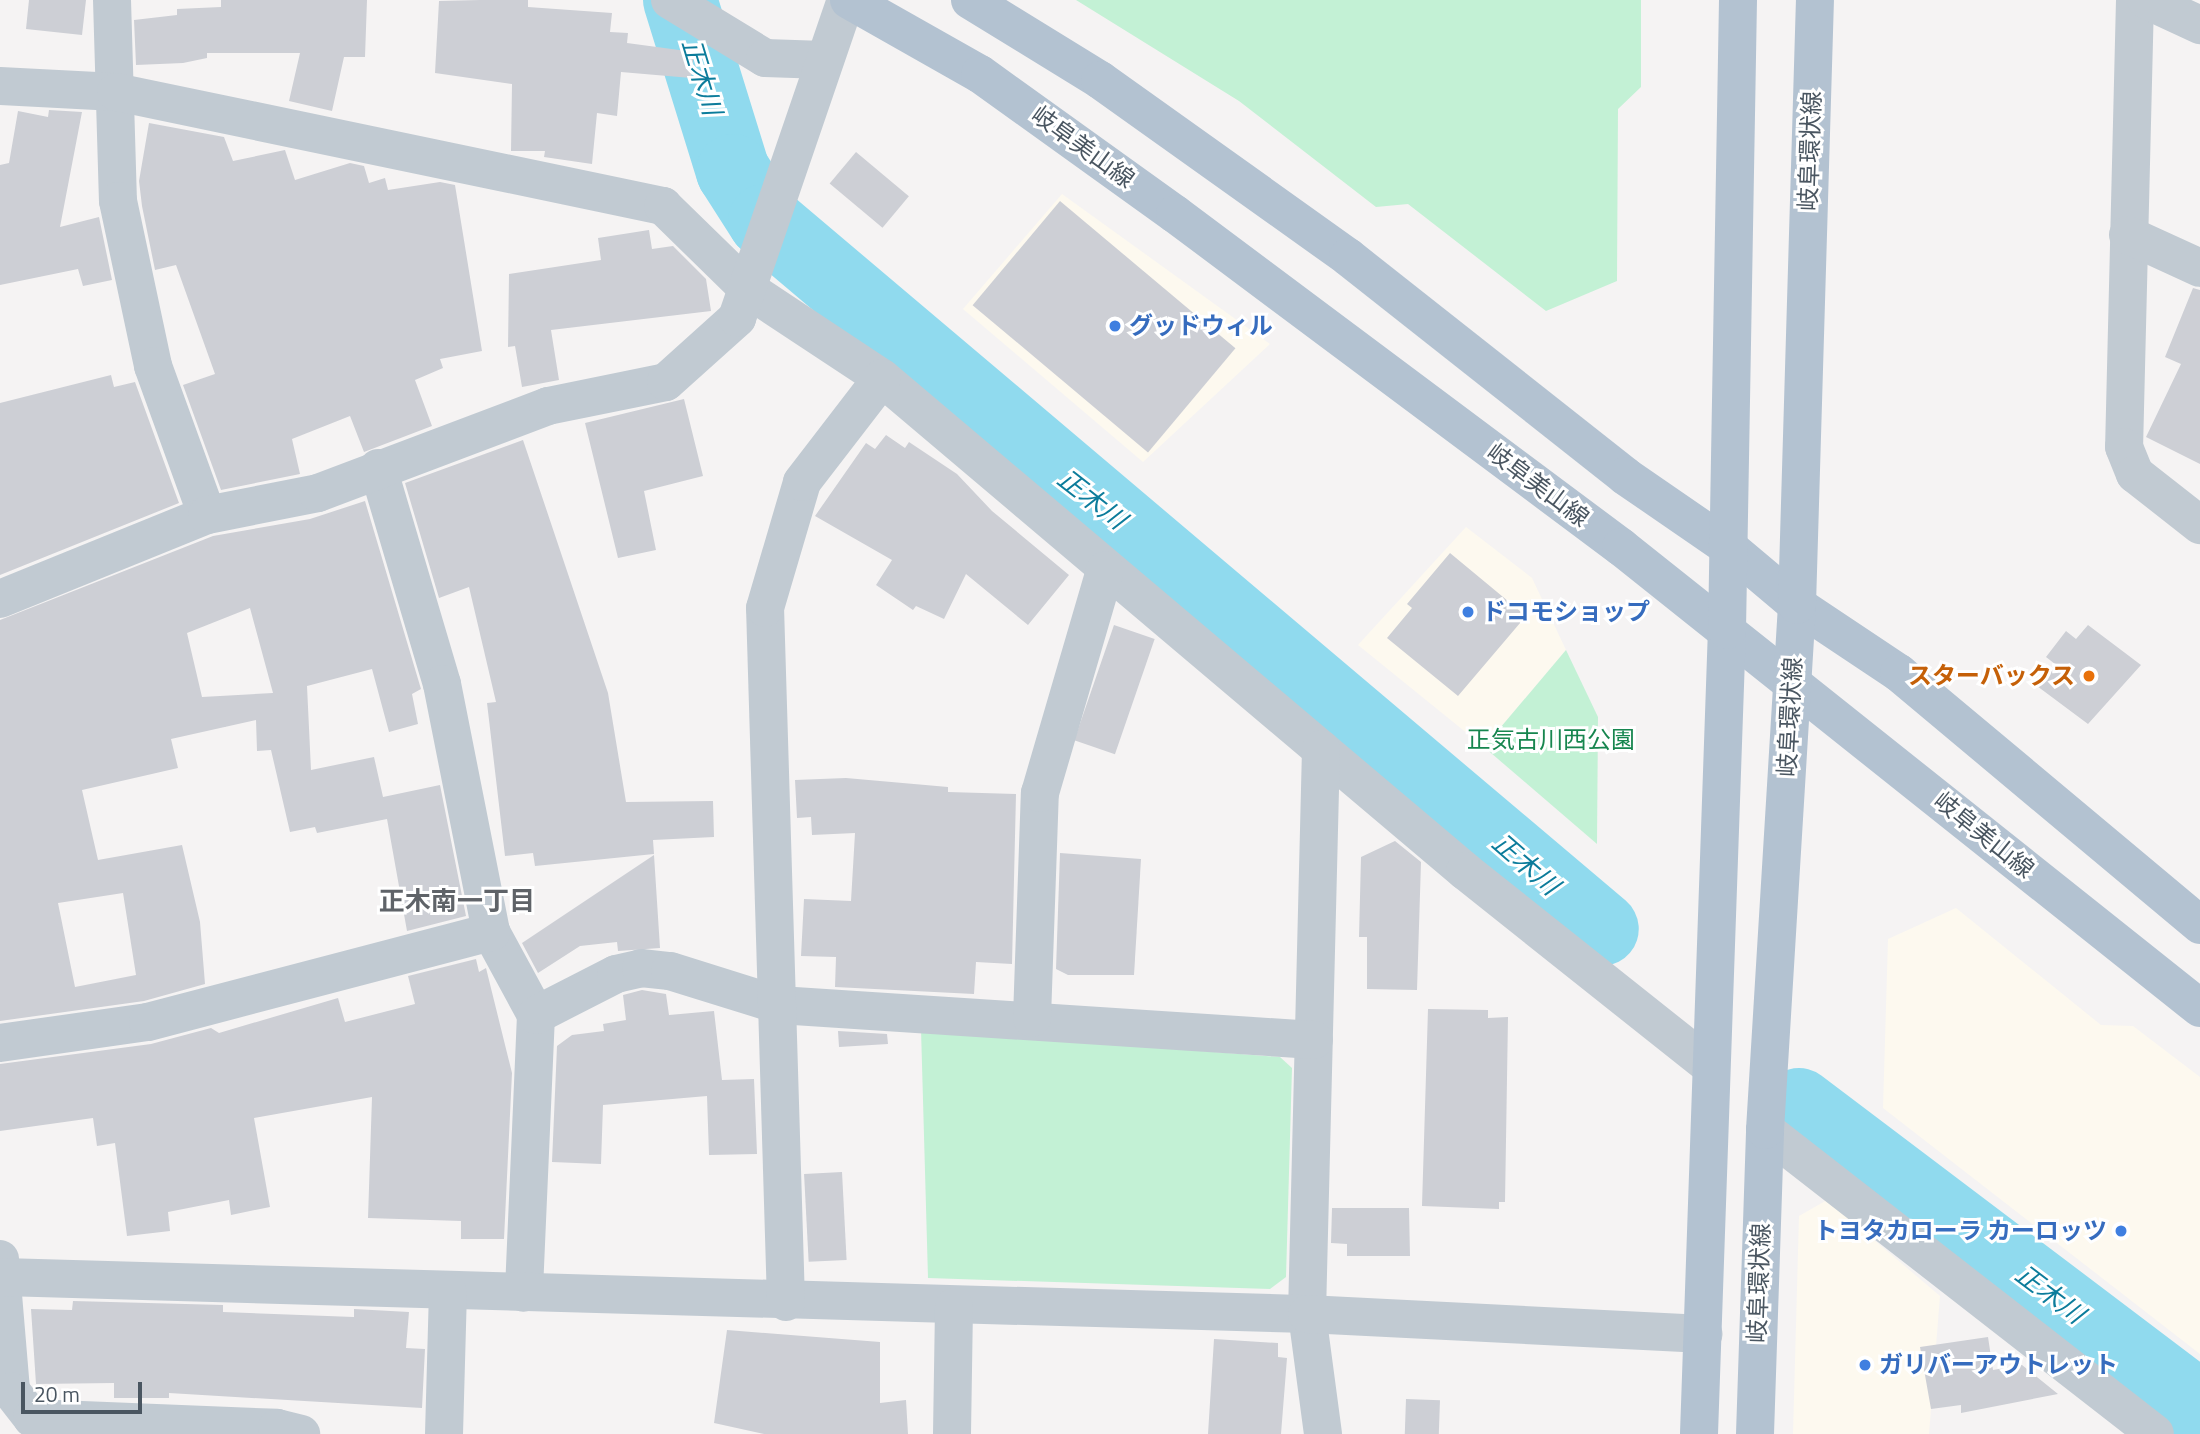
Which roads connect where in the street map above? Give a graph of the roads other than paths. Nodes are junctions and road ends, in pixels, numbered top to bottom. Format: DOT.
graph roads {
  1 [pos="112,0"];
  2 [pos="670,0"];
  3 [pos="847,0"];
  4 [pos="970,0"];
  5 [pos="1738,0"];
  6 [pos="1815,0"];
  7 [pos="2135,0"];
  8 [pos="2146,0"];
  9 [pos="2200,25"];
  10 [pos="824,60"];
  11 [pos="0,86"];
  12 [pos="116,92"];
  13 [pos="2128,235"];
  14 [pos="2200,268"];
  15 [pos="749,290"];
  16 [pos="882,378"];
  17 [pos="377,468"];
  18 [pos="206,515"];
  19 [pos="2200,525"];
  20 [pos="1727,546"];
  21 [pos="1105,570"];
  22 [pos="0,599"];
  23 [pos="1797,606"];
  24 [pos="1727,630"];
  25 [pos="1792,685"];
  26 [pos="1321,749"];
  27 [pos="2200,925"];
  28 [pos="491,932"];
  29 [pos="779,1005"];
  30 [pos="2200,1008"];
  31 [pos="536,1015"];
  32 [pos="1032,1018"];
  33 [pos="1314,1040"];
  34 [pos="0,1043"];
  35 [pos="1709,1065"];
  36 [pos="1765,1130"];
  37 [pos="1,1268"];
  38 [pos="448,1293"];
  39 [pos="524,1293"];
  40 [pos="786,1302"];
  41 [pos="954,1307"];
  42 [pos="1307,1314"];
  43 [pos="1703,1334"];
  44 [pos="99,1427"];
  45 [pos="285,1432"];
  46 [pos="444,1434"];
  47 [pos="951,1434"];
  48 [pos="1324,1434"];
  49 [pos="1699,1434"];
  50 [pos="1755,1434"];
  51 [pos="2155,1434"];
  1 -- 12 [label="street"];
  2 -- 10 [label="street"];
  3 -- 10 [label="street"];
  3 -- 24 [label="main road, 岐阜美山線"];
  4 -- 20 [label="main road"];
  5 -- 20 [label="main road"];
  6 -- 23 [label="main road, 岐阜環状線"];
  7 -- 13 [label="street"];
  8 -- 9 [label="street"];
  10 -- 15 [label="street"];
  11 -- 12 [label="street"];
  12 -- 15 [label="street"];
  12 -- 18 [label="street"];
  13 -- 14 [label="street"];
  13 -- 19 [label="street"];
  15 -- 16 [label="street"];
  15 -- 17 [label="street"];
  16 -- 21 [label="street"];
  16 -- 29 [label="street"];
  17 -- 18 [label="street"];
  17 -- 28 [label="street"];
  18 -- 22 [label="street"];
  20 -- 23 [label="main road"];
  20 -- 24 [label="main road"];
  21 -- 26 [label="street"];
  21 -- 32 [label="street"];
  23 -- 25 [label="main road, 岐阜環状線"];
  23 -- 27 [label="main road"];
  24 -- 25 [label="main road, 岐阜美山線"];
  24 -- 35 [label="main road"];
  25 -- 30 [label="main road, 岐阜美山線"];
  25 -- 36 [label="main road, 岐阜環状線"];
  26 -- 33 [label="street"];
  26 -- 35 [label="street"];
  28 -- 31 [label="street"];
  28 -- 34 [label="street"];
  29 -- 31 [label="street"];
  29 -- 32 [label="street"];
  29 -- 40 [label="street"];
  31 -- 39 [label="street"];
  32 -- 33 [label="street"];
  33 -- 42 [label="street"];
  35 -- 43 [label="main road"];
  36 -- 50 [label="main road, 岐阜環状線"];
  36 -- 51 [label="street"];
  37 -- 38 [label="street"];
  37 -- 44 [label="street"];
  38 -- 39 [label="street"];
  38 -- 46 [label="street"];
  39 -- 40 [label="street"];
  40 -- 41 [label="street"];
  41 -- 42 [label="street"];
  41 -- 47 [label="street"];
  42 -- 43 [label="street"];
  42 -- 48 [label="street"];
  43 -- 49 [label="main road"];
  44 -- 45 [label="street"];
}
